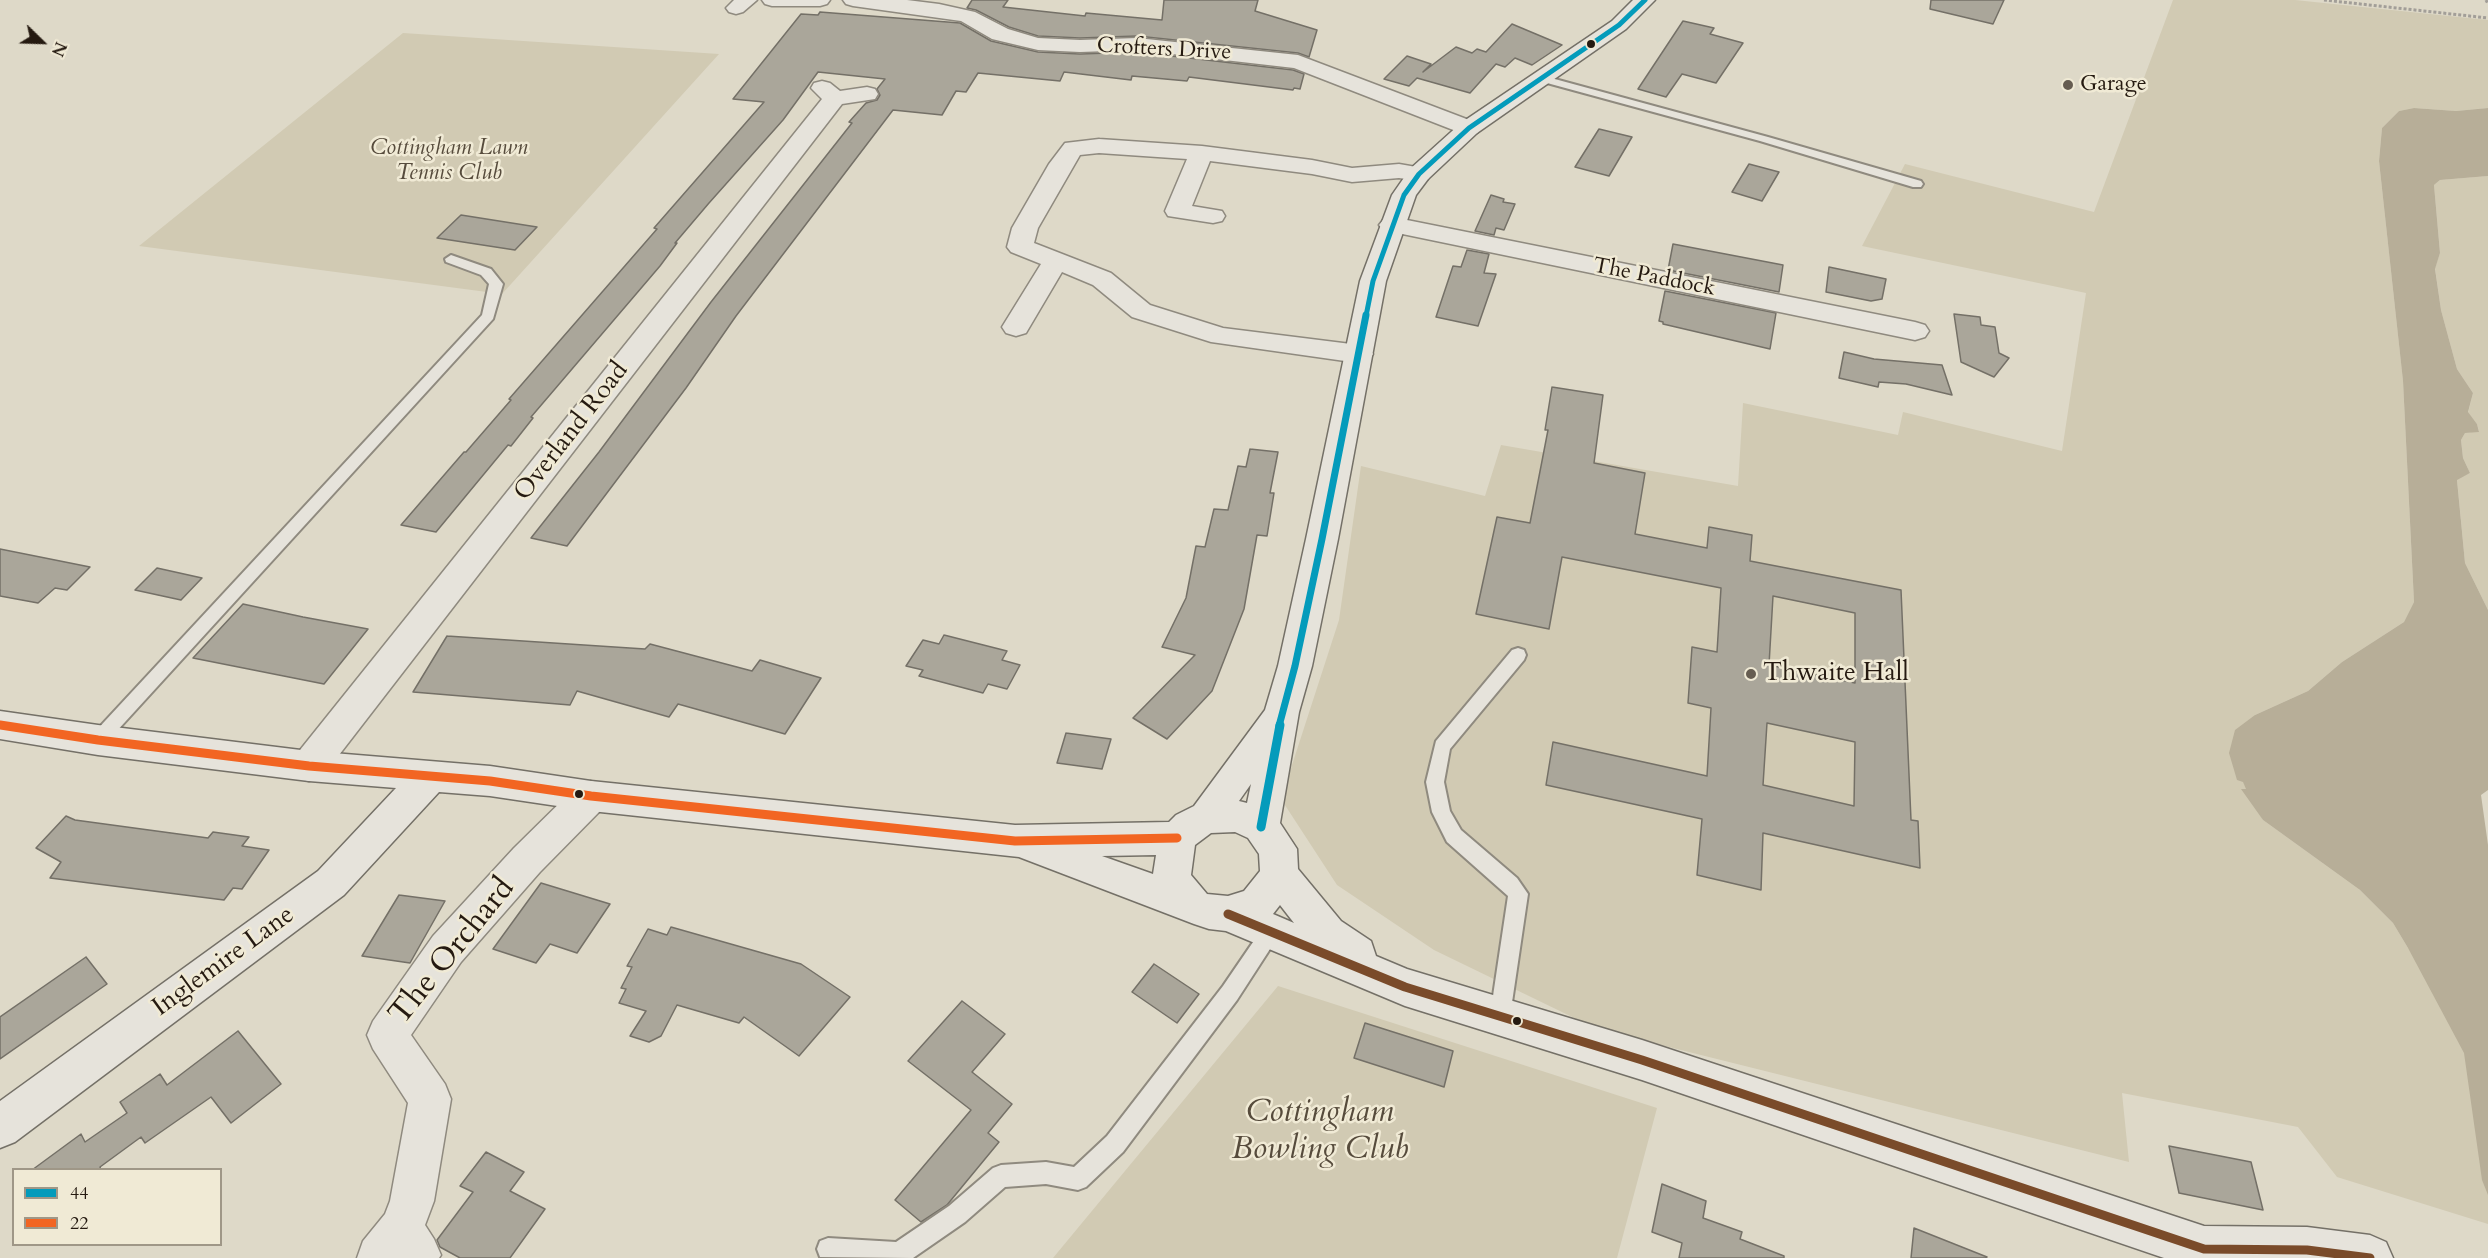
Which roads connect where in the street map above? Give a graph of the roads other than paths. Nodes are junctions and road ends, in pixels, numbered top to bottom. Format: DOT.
graph roads {
  1 [pos="772,0"];
  2 [pos="820,0"];
  3 [pos="853,0"];
  4 [pos="1646,0"];
  5 [pos="1540,78"];
  6 [pos="867,94"];
  7 [pos="1469,128"];
  8 [pos="1202,153"];
  9 [pos="1419,174"];
  10 [pos="1917,184"];
  11 [pos="1213,216"];
  12 [pos="1392,225"];
  13 [pos="452,259"];
  14 [pos="1055,262"];
  15 [pos="1013,325"];
  16 [pos="1915,331"];
  17 [pos="1359,354"];
  18 [pos="1518,655"];
  19 [pos="1282,712"];
  20 [pos="0,725"];
  21 [pos="98,740"];
  22 [pos="309,766"];
  23 [pos="430,777"];
  24 [pos="591,796"];
  25 [pos="1208,817"];
  26 [pos="1262,827"];
  27 [pos="1177,838"];
  28 [pos="1016,841"];
  29 [pos="1279,875"];
  30 [pos="1211,910"];
  31 [pos="1271,932"];
  32 [pos="1405,987"];
  33 [pos="1500,1016"];
  34 [pos="0,1127"];
  35 [pos="399,1247"];
  36 [pos="828,1249"];
  37 [pos="2204,1253"];
  38 [pos="2370,1258"];
  1 -- 2 [label="street"];
  3 -- 7 [label="street, Crofters Drive"];
  4 -- 5 [label="street"];
  5 -- 7 [label="street"];
  5 -- 10 [label="lane"];
  6 -- 22 [label="street, Overland Road"];
  7 -- 9 [label="street"];
  8 -- 9 [label="street"];
  8 -- 11 [label="street"];
  8 -- 14 [label="street"];
  9 -- 12 [label="street"];
  12 -- 16 [label="street, The Paddock"];
  12 -- 17 [label="street"];
  13 -- 21 [label="lane"];
  14 -- 15 [label="street"];
  14 -- 17 [label="street"];
  17 -- 19 [label="street"];
  18 -- 33 [label="lane"];
  19 -- 25 [label="street"];
  19 -- 26 [label="street"];
  20 -- 21 [label="street"];
  21 -- 22 [label="street"];
  22 -- 23 [label="street"];
  23 -- 24 [label="street"];
  23 -- 34 [label="street, Inglemire Lane"];
  24 -- 28 [label="street"];
  24 -- 35 [label="street, The Orchard"];
  25 -- 26 [label="street"];
  25 -- 27 [label="street"];
  26 -- 29 [label="street"];
  27 -- 28 [label="street"];
  27 -- 30 [label="street"];
  28 -- 30 [label="street"];
  29 -- 30 [label="street"];
  29 -- 32 [label="street"];
  30 -- 31 [label="street"];
  31 -- 32 [label="street"];
  31 -- 36 [label="lane"];
  32 -- 33 [label="street"];
  33 -- 37 [label="street"];
  37 -- 38 [label="street"];
}
